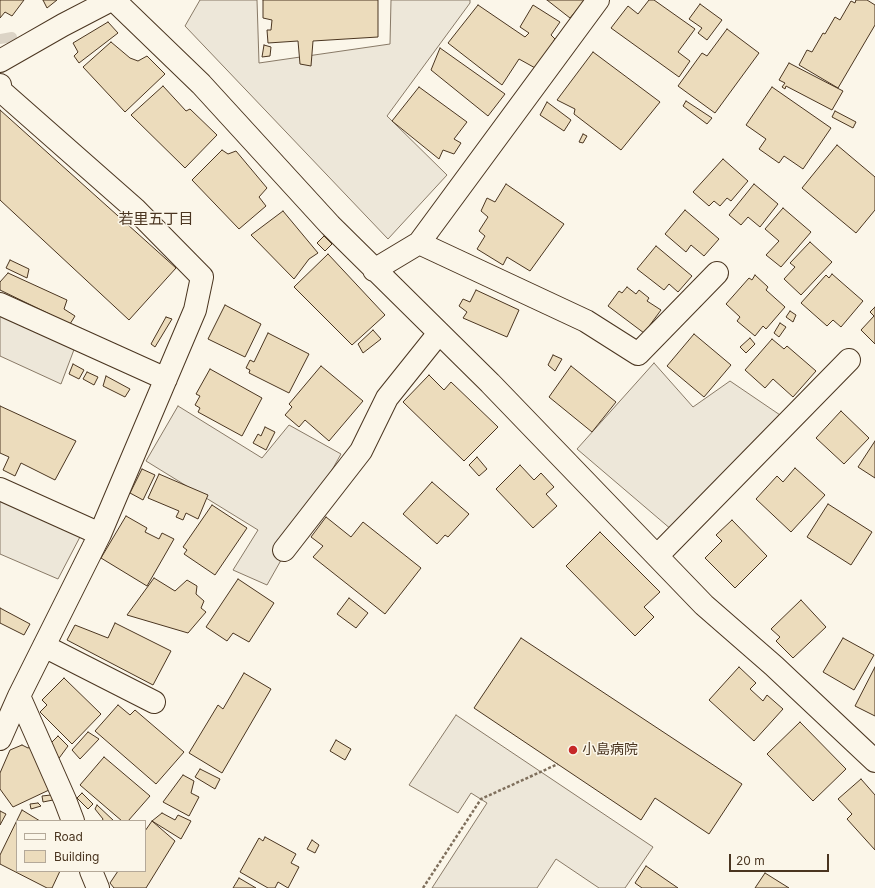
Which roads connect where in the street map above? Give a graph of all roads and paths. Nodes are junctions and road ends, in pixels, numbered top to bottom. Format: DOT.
graph roads {
  1 [pos="111,0"];
  2 [pos="114,0"];
  3 [pos="598,0"];
  4 [pos="0,61"];
  5 [pos="0,84"];
  6 [pos="419,243"];
  7 [pos="374,270"];
  8 [pos="717,273"];
  9 [pos="0,304"];
  10 [pos="439,333"];
  11 [pos="849,360"];
  12 [pos="166,379"];
  13 [pos="0,489"];
  14 [pos="100,534"];
  15 [pos="284,550"];
  16 [pos="658,555"];
  17 [pos="44,646"];
  18 [pos="19,696"];
  19 [pos="154,702"];
  20 [pos="0,739"];
  21 [pos="875,761"];
  22 [pos="558,764"];
  23 [pos="73,820"];
  24 [pos="91,872"];
  25 [pos="98,888"];
  26 [pos="423,888"];
  1 -- 4 [label="street"];
  2 -- 7 [label="street"];
  3 -- 6 [label="street"];
  5 -- 12 [label="street"];
  6 -- 7 [label="street"];
  6 -- 8 [label="street"];
  7 -- 10 [label="street"];
  9 -- 12 [label="street"];
  10 -- 15 [label="street"];
  10 -- 16 [label="street"];
  11 -- 16 [label="street"];
  12 -- 14 [label="street"];
  13 -- 14 [label="street"];
  14 -- 17 [label="street"];
  16 -- 21 [label="street"];
  17 -- 18 [label="street"];
  17 -- 19 [label="street"];
  18 -- 20 [label="street"];
  18 -- 23 [label="street"];
  22 -- 26 [label="path"];
  24 -- 25 [label="street"];
}
